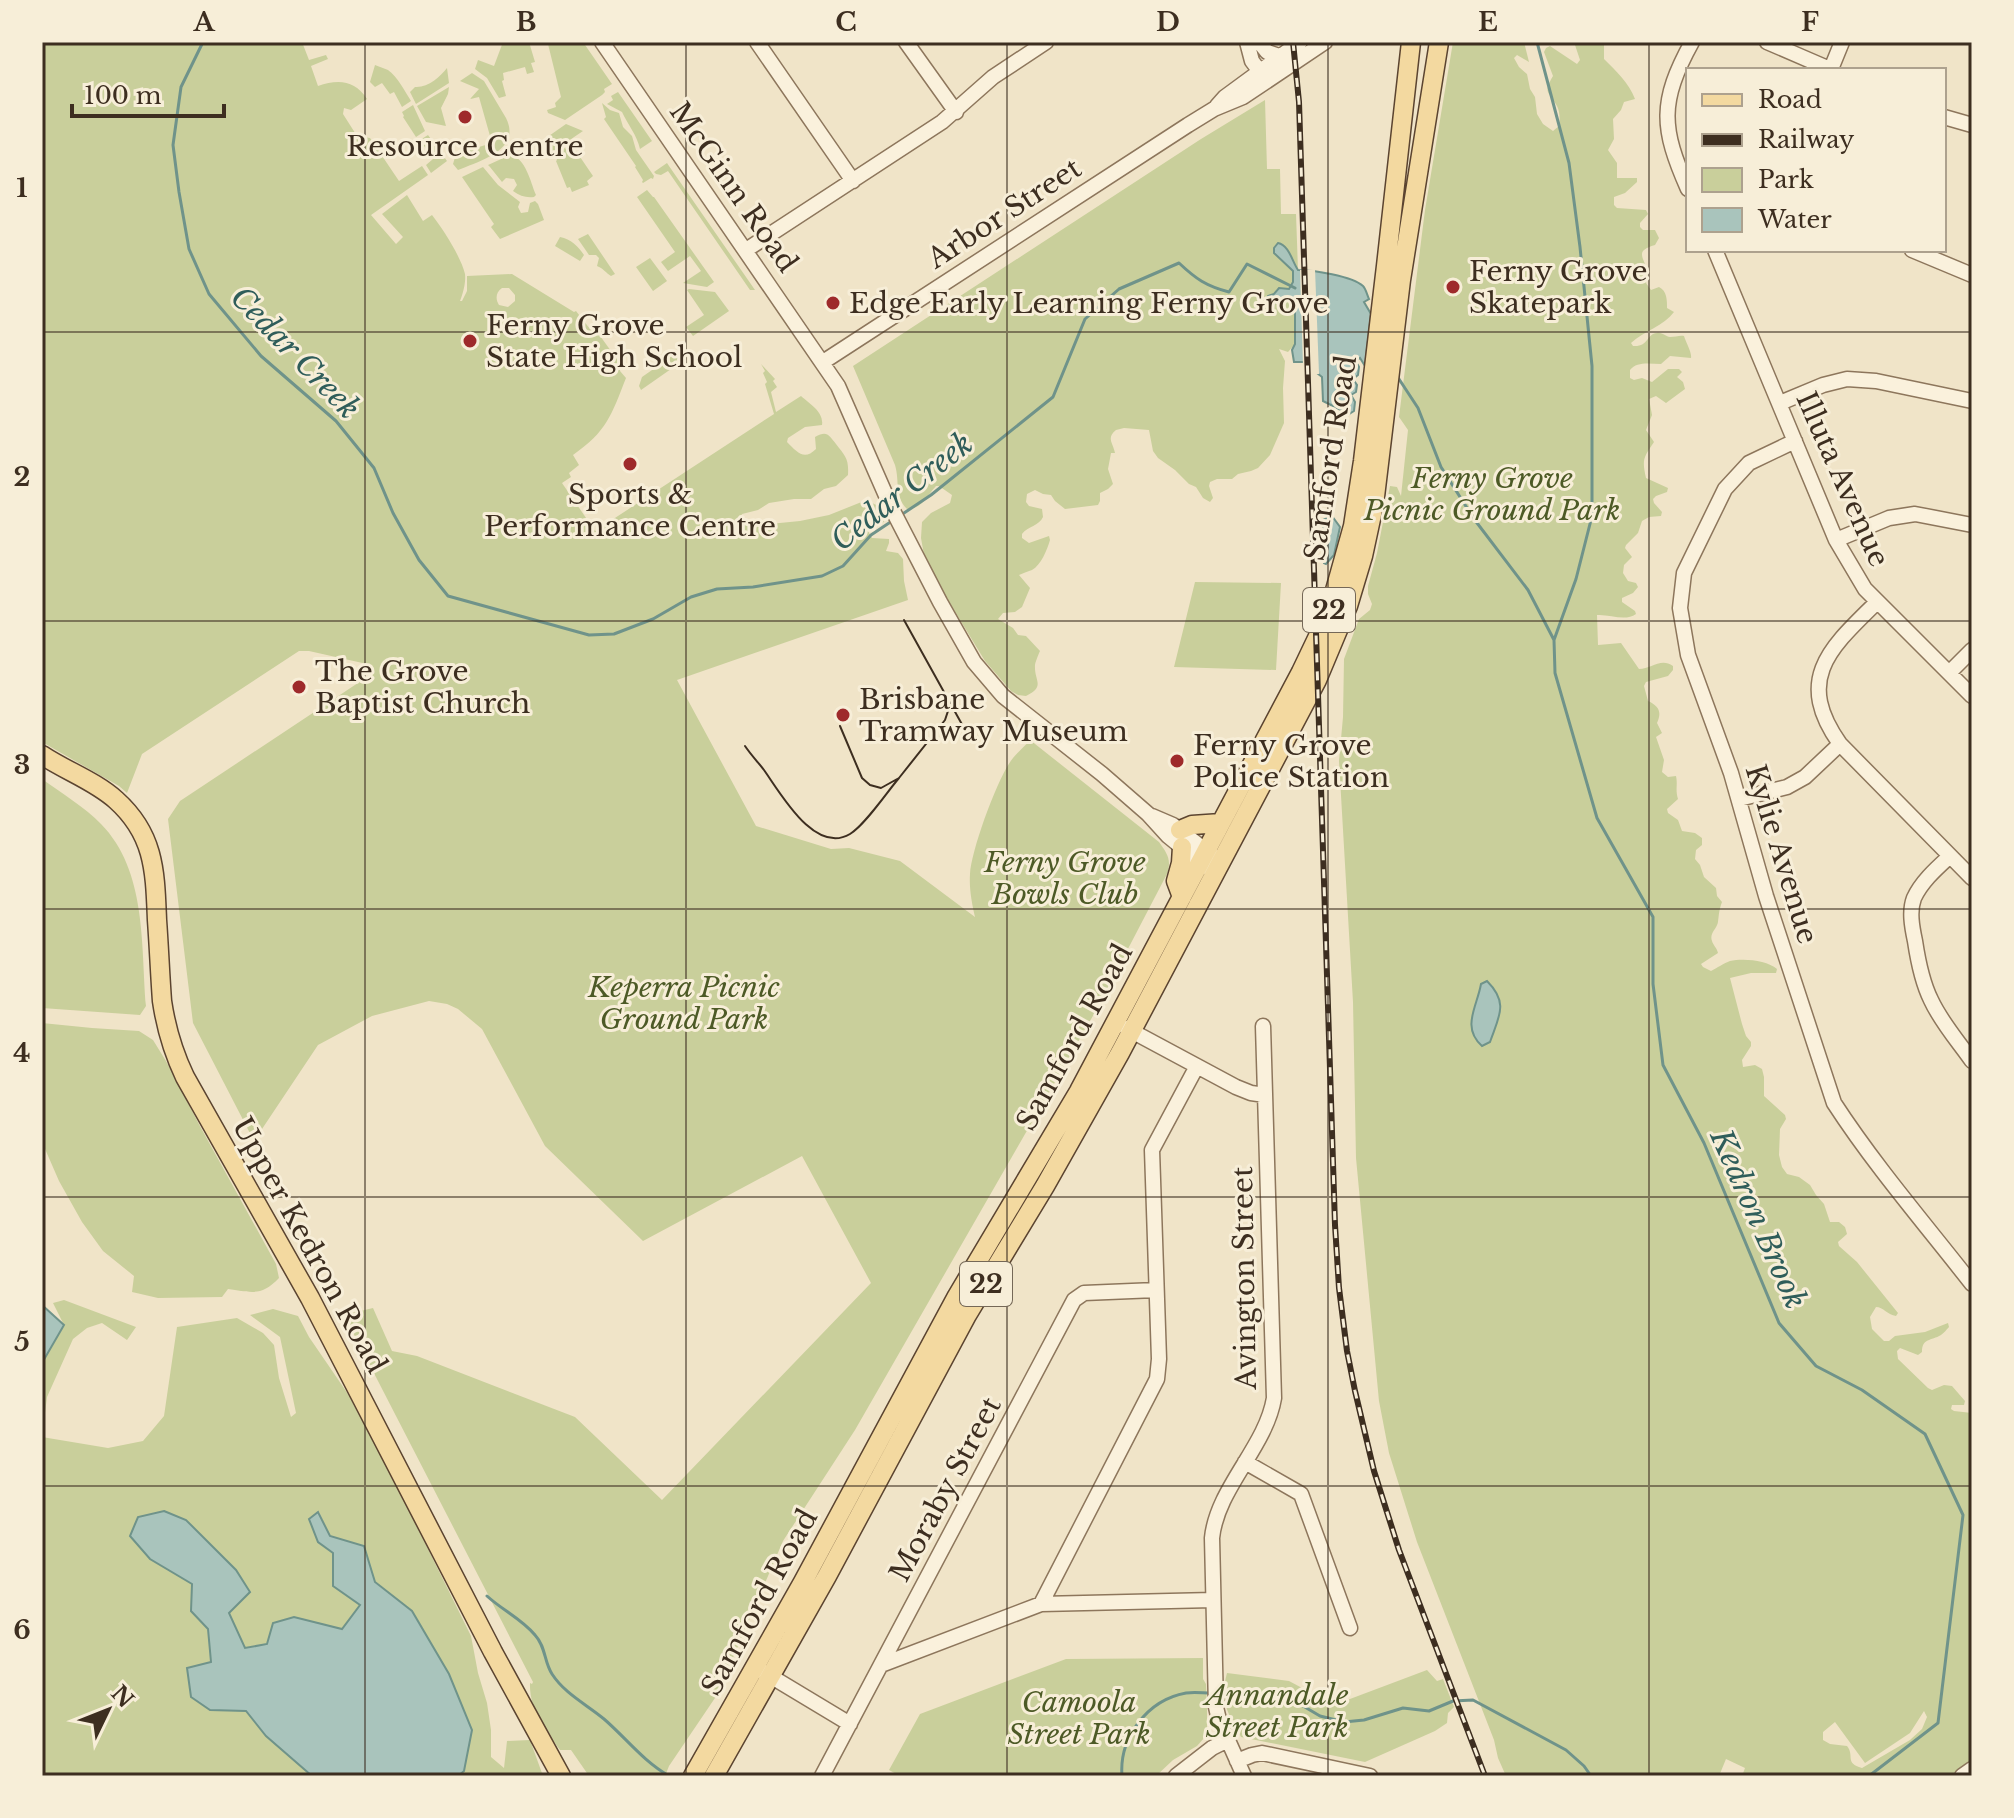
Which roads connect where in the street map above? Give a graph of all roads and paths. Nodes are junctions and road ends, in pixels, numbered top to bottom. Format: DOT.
graph roads {
  1 [pos="602,42"];
  2 [pos="757,42"];
  3 [pos="906,42"];
  4 [pos="1046,42"];
  5 [pos="1247,42"];
  6 [pos="1259,42"];
  7 [pos="1300,42"];
  8 [pos="1325,42"];
  9 [pos="1411,42"];
  10 [pos="1439,42"];
  11 [pos="1692,42"];
  12 [pos="1767,42"];
  13 [pos="1842,42"];
  14 [pos="1279,56"];
  15 [pos="1826,68"];
  16 [pos="1832,68"];
  17 [pos="1263,76"];
  18 [pos="956,112"];
  19 [pos="1946,117"];
  20 [pos="1971,120"];
  21 [pos="853,181"];
  22 [pos="1686,184"];
  23 [pos="746,250"];
  24 [pos="1716,252"];
  25 [pos="1917,252"];
  26 [pos="1972,275"];
  27 [pos="823,362"];
  28 [pos="1972,401"];
  29 [pos="1780,403"];
  30 [pos="1795,441"];
  31 [pos="1972,525"];
  32 [pos="1836,540"];
  33 [pos="1877,602"];
  34 [pos="1972,650"];
  35 [pos="1949,673"];
  36 [pos="1972,696"];
  37 [pos="1840,744"];
  38 [pos="42,755"];
  39 [pos="1739,799"];
  40 [pos="1221,823"];
  41 [pos="1181,838"];
  42 [pos="1950,856"];
  43 [pos="1211,862"];
  44 [pos="1972,878"];
  45 [pos="1182,897"];
  46 [pos="1263,1026"];
  47 [pos="1124,1027"];
  48 [pos="1972,1061"];
  49 [pos="1197,1066"];
  50 [pos="1265,1095"];
  51 [pos="1972,1284"];
  52 [pos="1156,1290"];
  53 [pos="1245,1462"];
  54 [pos="1213,1600"];
  55 [pos="1041,1604"];
  56 [pos="1350,1628"];
  57 [pos="881,1665"];
  58 [pos="763,1671"];
  59 [pos="850,1724"];
  60 [pos="1228,1740"];
  61 [pos="1237,1761"];
  62 [pos="1972,1769"];
  63 [pos="561,1776"];
  64 [pos="693,1776"];
  65 [pos="714,1776"];
  66 [pos="822,1776"];
  67 [pos="1176,1776"];
  68 [pos="1244,1776"];
  69 [pos="1370,1776"];
  70 [pos="1962,1776"];
  1 -- 23 [label="street, McGinn Road"];
  2 -- 21 [label="street"];
  3 -- 18 [label="street"];
  4 -- 18 [label="street"];
  5 -- 17 [label="street"];
  6 -- 14 [label="street"];
  7 -- 14 [label="street, Arbor Street"];
  8 -- 17 [label="street, Arbor Street"];
  9 -- 40 [label="main road, Samford Road / 22"];
  10 -- 43 [label="main road, Samford Road / 22"];
  11 -- 22 [label="street"];
  12 -- 15 [label="street"];
  13 -- 16 [label="street"];
  14 -- 17 [label="street, Arbor Street"];
  17 -- 27 [label="street, Arbor Street"];
  18 -- 21 [label="street"];
  19 -- 20 [label="street"];
  21 -- 23 [label="street"];
  23 -- 27 [label="street, McGinn Road"];
  24 -- 29 [label="street, Illuta Avenue"];
  25 -- 26 [label="street"];
  27 -- 41 [label="street, McGinn Road"];
  28 -- 29 [label="street"];
  29 -- 30 [label="street, Illuta Avenue"];
  30 -- 32 [label="street, Illuta Avenue"];
  30 -- 39 [label="street, Kylie Avenue"];
  31 -- 32 [label="street"];
  32 -- 33 [label="street, Illuta Avenue"];
  33 -- 35 [label="street, Illuta Avenue"];
  33 -- 37 [label="street"];
  34 -- 35 [label="street"];
  35 -- 36 [label="street, Illuta Avenue"];
  37 -- 39 [label="street"];
  37 -- 42 [label="street"];
  38 -- 63 [label="main road, Upper Kedron Road"];
  39 -- 51 [label="street, Kylie Avenue"];
  40 -- 41 [label="main road"];
  40 -- 43 [label="main road, Samford Road / 22"];
  41 -- 43 [label="street, McGinn Road"];
  41 -- 45 [label="main road"];
  42 -- 44 [label="street"];
  42 -- 48 [label="street"];
  43 -- 45 [label="main road, Samford Road / 22"];
  43 -- 47 [label="main road, Samford Road / 22"];
  45 -- 47 [label="main road, Samford Road / 22"];
  46 -- 50 [label="street, Avington Street"];
  47 -- 49 [label="street"];
  47 -- 58 [label="main road, Samford Road / 22"];
  49 -- 50 [label="street"];
  49 -- 52 [label="street"];
  50 -- 53 [label="street, Avington Street"];
  52 -- 55 [label="street"];
  52 -- 57 [label="street, Moraby Street"];
  53 -- 54 [label="street, Avington Street"];
  53 -- 56 [label="street"];
  54 -- 55 [label="street"];
  54 -- 60 [label="street, Avington Street"];
  55 -- 57 [label="street"];
  57 -- 59 [label="street, Moraby Street"];
  58 -- 59 [label="street"];
  58 -- 64 [label="main road, Samford Road / 22"];
  58 -- 65 [label="main road, Samford Road / 22"];
  59 -- 66 [label="street, Moraby Street"];
  60 -- 61 [label="street, Avington Street"];
  60 -- 67 [label="street"];
  61 -- 68 [label="street, Avington Street"];
  61 -- 69 [label="street"];
  62 -- 70 [label="street"];
}
